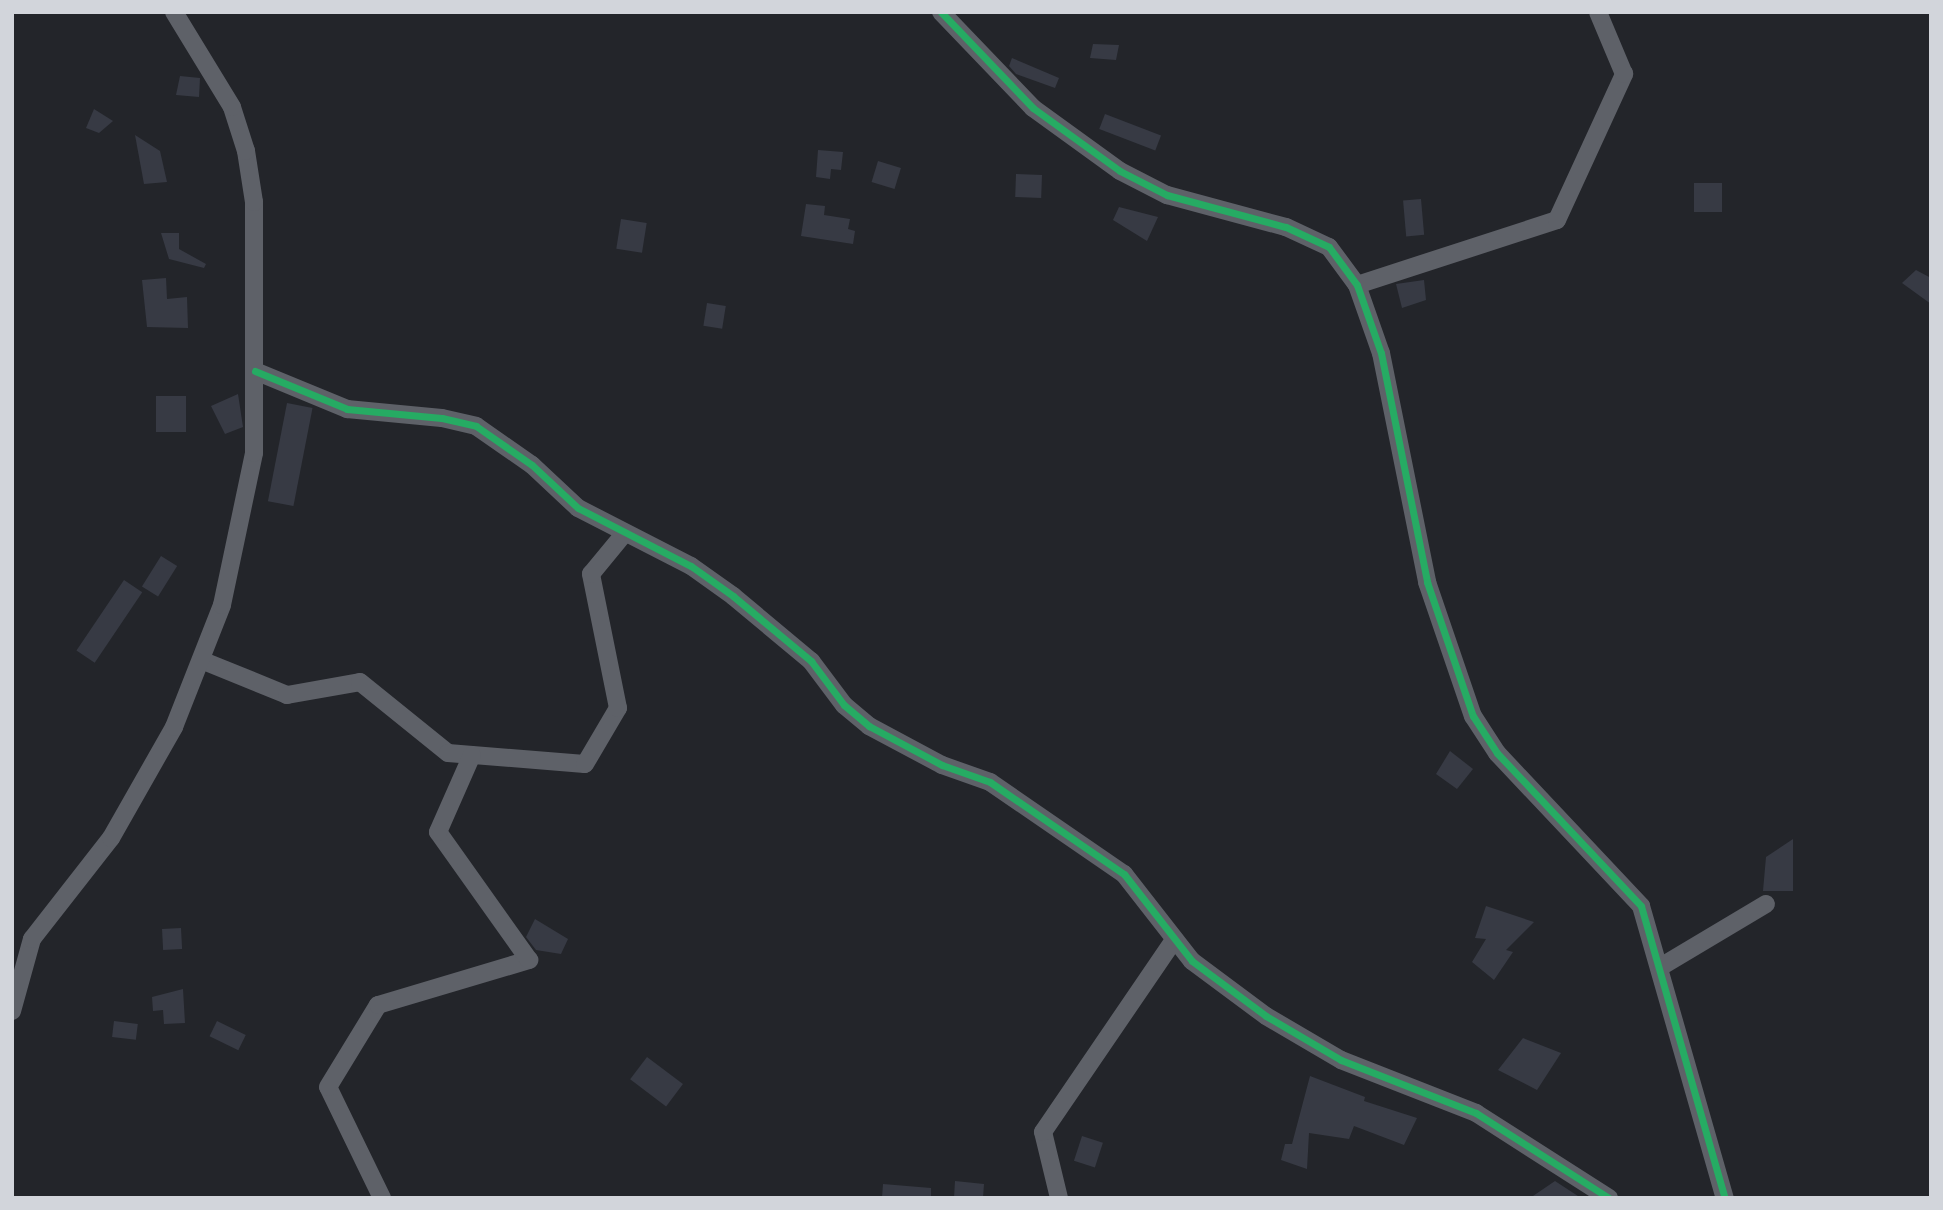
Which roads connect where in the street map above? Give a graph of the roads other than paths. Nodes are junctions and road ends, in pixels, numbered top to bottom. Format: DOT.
graph roads {
  1 [pos="174,12"];
  2 [pos="941,12"];
  3 [pos="1598,12"];
  4 [pos="1357,285"];
  5 [pos="255,371"];
  6 [pos="624,534"];
  7 [pos="201,660"];
  8 [pos="472,755"];
  9 [pos="1766,904"];
  10 [pos="1174,940"];
  11 [pos="1662,966"];
  12 [pos="12,1011"];
  13 [pos="382,1198"];
  14 [pos="1059,1198"];
  15 [pos="1609,1198"];
  16 [pos="1724,1198"];
  1 -- 5 [label="street"];
  2 -- 4 [label="street"];
  3 -- 4 [label="street"];
  4 -- 11 [label="street"];
  5 -- 6 [label="street"];
  5 -- 7 [label="street"];
  6 -- 8 [label="street"];
  6 -- 10 [label="street"];
  7 -- 8 [label="street"];
  7 -- 12 [label="street"];
  8 -- 13 [label="street"];
  9 -- 11 [label="street"];
  10 -- 14 [label="street"];
  10 -- 15 [label="street"];
  11 -- 16 [label="street"];
}
